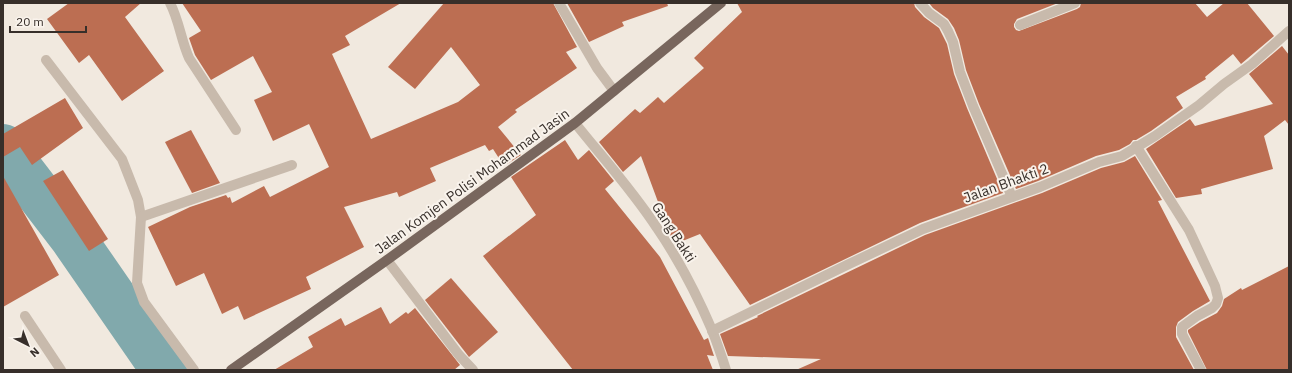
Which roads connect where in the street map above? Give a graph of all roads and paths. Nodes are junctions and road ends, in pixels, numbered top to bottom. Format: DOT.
graph roads {
  1 [pos="170,3"];
  2 [pos="559,3"];
  3 [pos="721,3"];
  4 [pos="920,3"];
  5 [pos="1075,3"];
  6 [pos="1020,25"];
  7 [pos="1289,31"];
  8 [pos="46,60"];
  9 [pos="614,91"];
  10 [pos="575,123"];
  11 [pos="236,130"];
  12 [pos="1136,146"];
  13 [pos="292,165"];
  14 [pos="1012,197"];
  15 [pos="141,217"];
  16 [pos="388,260"];
  17 [pos="25,316"];
  18 [pos="712,331"];
  19 [pos="61,370"];
  20 [pos="194,370"];
  21 [pos="231,370"];
  22 [pos="473,370"];
  23 [pos="726,370"];
  24 [pos="1201,370"];
  1 -- 11 [label="street"];
  2 -- 9 [label="street"];
  3 -- 9 [label="main road, Jalan Komjen Polisi Mohammad Jasin"];
  4 -- 14 [label="street"];
  5 -- 6 [label="street"];
  7 -- 12 [label="street, Jalan Bhakti 2"];
  8 -- 15 [label="street"];
  9 -- 10 [label="main road, Jalan Komjen Polisi Mohammad Jasin"];
  10 -- 16 [label="main road, Jalan Komjen Polisi Mohammad Jasin"];
  10 -- 18 [label="street, Gang Bakti"];
  12 -- 14 [label="street, Jalan Bhakti 2"];
  12 -- 24 [label="street"];
  13 -- 15 [label="street"];
  14 -- 18 [label="street, Jalan Bhakti 2"];
  15 -- 20 [label="street"];
  16 -- 21 [label="main road, Jalan Komjen Polisi Mohammad Jasin"];
  16 -- 22 [label="street"];
  17 -- 19 [label="street"];
  18 -- 23 [label="street, Gang Bakti"];
}
